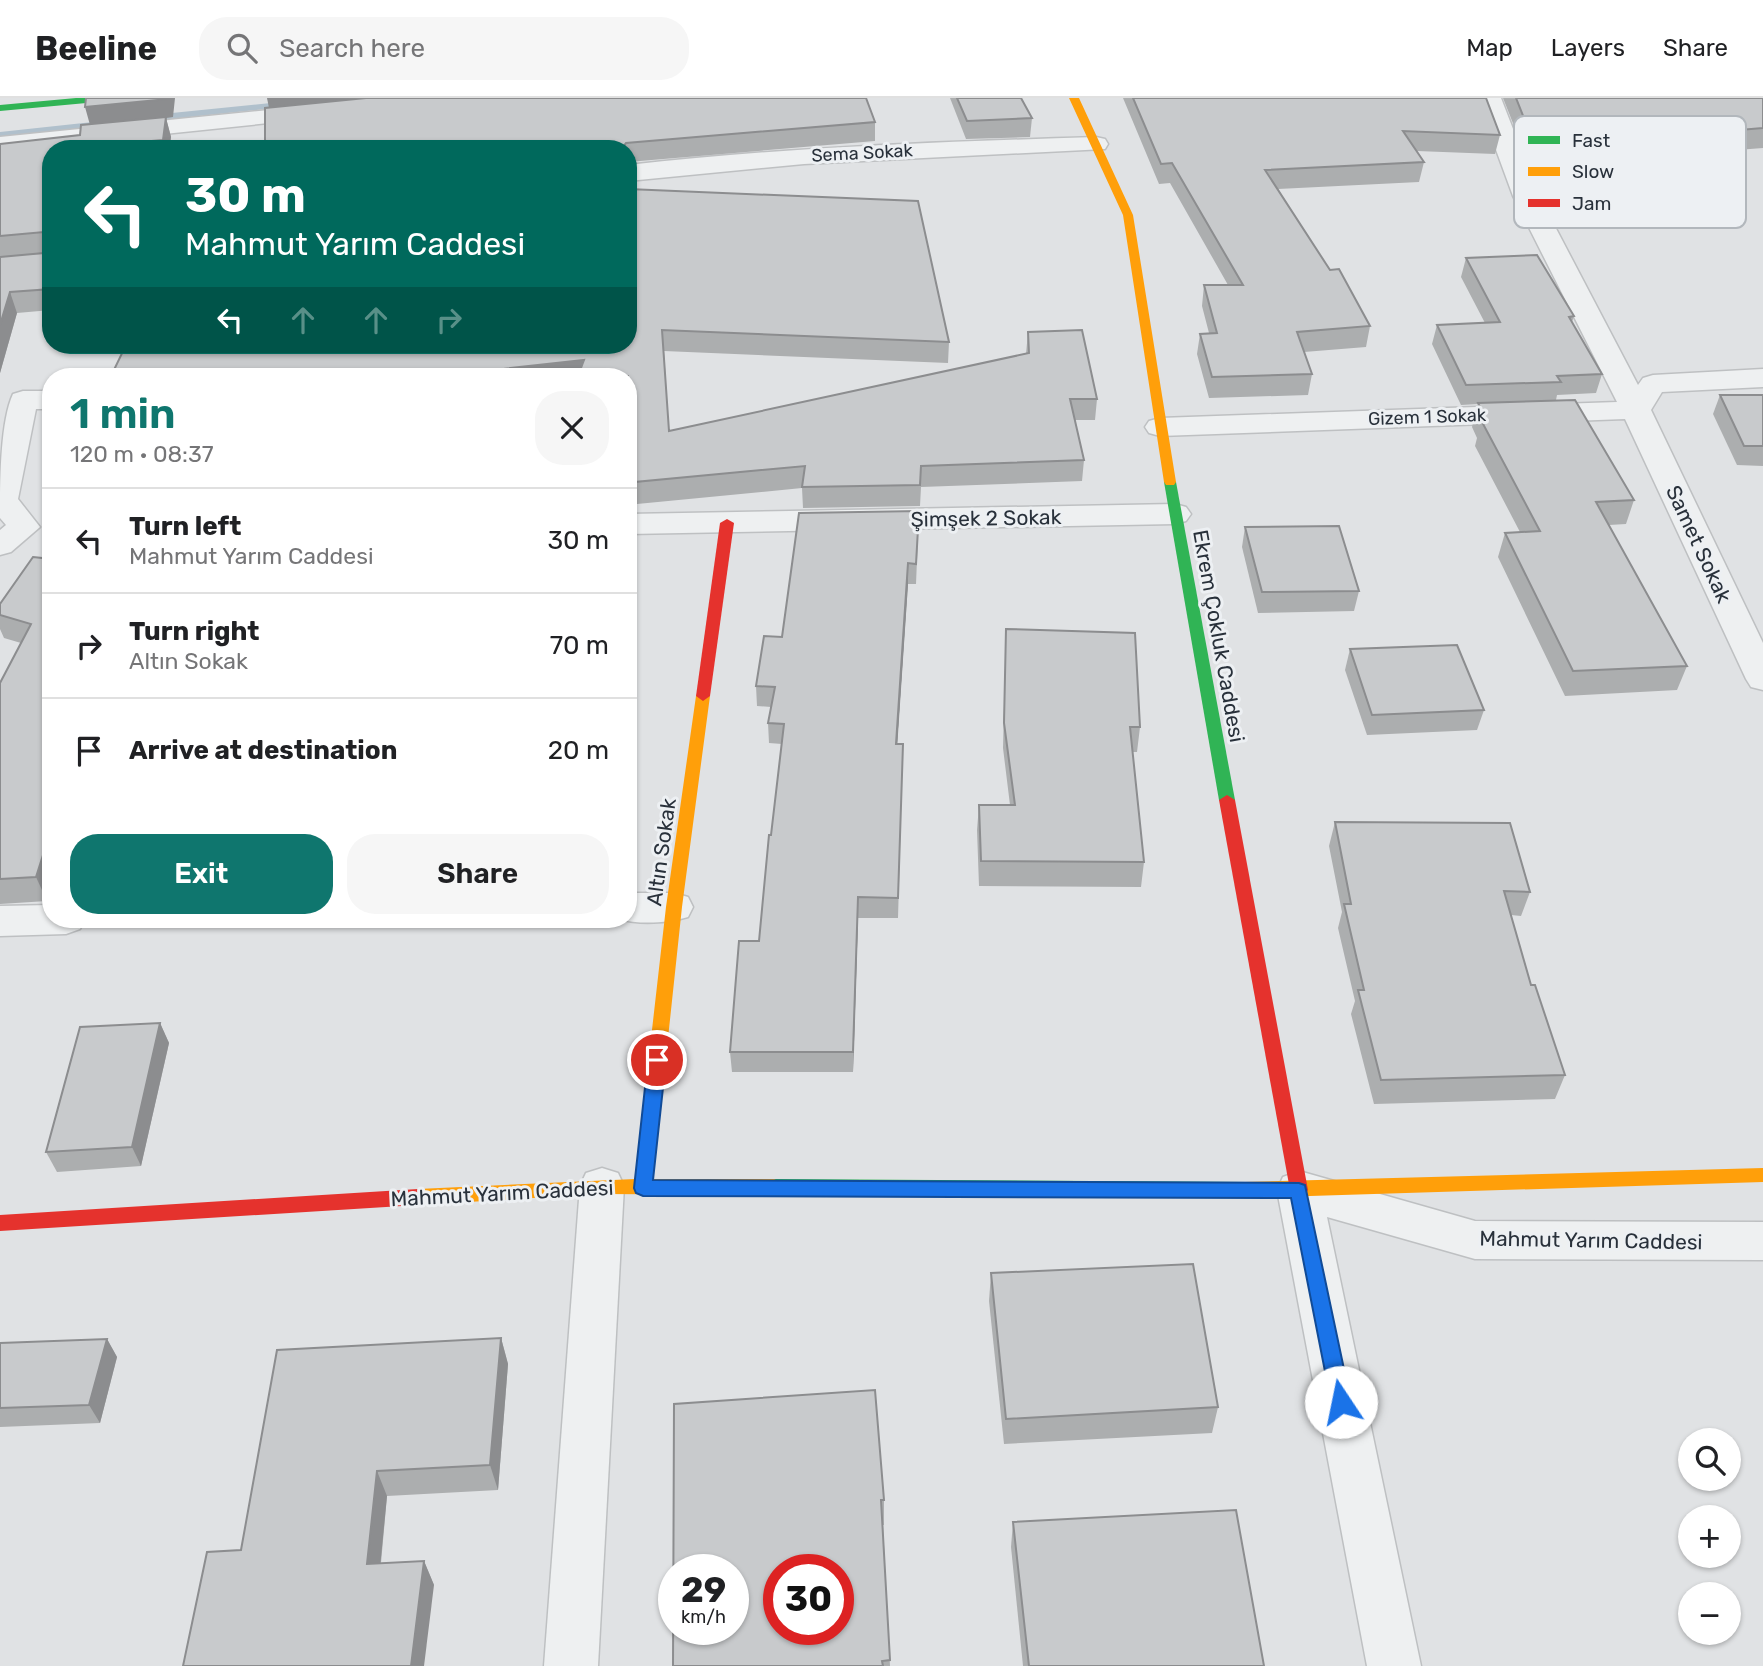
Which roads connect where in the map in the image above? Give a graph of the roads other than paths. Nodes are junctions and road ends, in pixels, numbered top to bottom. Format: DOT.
graph roads {
  1 [pos="108,98"];
  2 [pos="1074,98"];
  3 [pos="1489,98"];
  4 [pos="0,108"];
  5 [pos="340,110"];
  6 [pos="0,144"];
  7 [pos="1096,144"];
  8 [pos="1514,164"];
  9 [pos="637,172"];
  10 [pos="1542,228"];
  11 [pos="1763,378"];
  12 [pos="37,400"];
  13 [pos="1636,410"];
  14 [pos="1160,427"];
  15 [pos="1175,514"];
  16 [pos="727,523"];
  17 [pos="637,524"];
  18 [pos="25,534"];
  19 [pos="1763,679"];
  20 [pos="637,907"];
  21 [pos="674,907"];
  22 [pos="42,920"];
  23 [pos="0,921"];
  24 [pos="1763,1175"];
  25 [pos="622,1187"];
  26 [pos="1299,1190"];
  27 [pos="0,1223"];
  28 [pos="1763,1241"];
  29 [pos="571,1666"];
  30 [pos="1394,1666"];
  1 -- 4 [label="street"];
  2 -- 7 [label="street, Ekrem Çokluk Caddesi"];
  3 -- 8 [label="street, Samet Sokak"];
  5 -- 6 [label="street"];
  7 -- 9 [label="street, Sema Sokak"];
  7 -- 14 [label="street, Ekrem Çokluk Caddesi"];
  10 -- 13 [label="street, Samet Sokak"];
  11 -- 13 [label="street"];
  12 -- 18 [label="street"];
  13 -- 14 [label="street, Gizem 1 Sokak"];
  13 -- 19 [label="street, Samet Sokak"];
  14 -- 15 [label="street, Ekrem Çokluk Caddesi"];
  15 -- 16 [label="street, Şimşek 2 Sokak"];
  15 -- 26 [label="street, Ekrem Çokluk Caddesi"];
  16 -- 17 [label="street, Şimşek 2 Sokak"];
  16 -- 21 [label="street, Altın Sokak"];
  20 -- 21 [label="street"];
  21 -- 25 [label="street, Altın Sokak"];
  22 -- 23 [label="street"];
  24 -- 26 [label="street, Mahmut Yarım Caddesi"];
  25 -- 26 [label="street, Mahmut Yarım Caddesi"];
  25 -- 27 [label="street, Mahmut Yarım Caddesi"];
  25 -- 29 [label="street"];
  26 -- 28 [label="street, Mahmut Yarım Caddesi"];
  26 -- 30 [label="street"];
}
